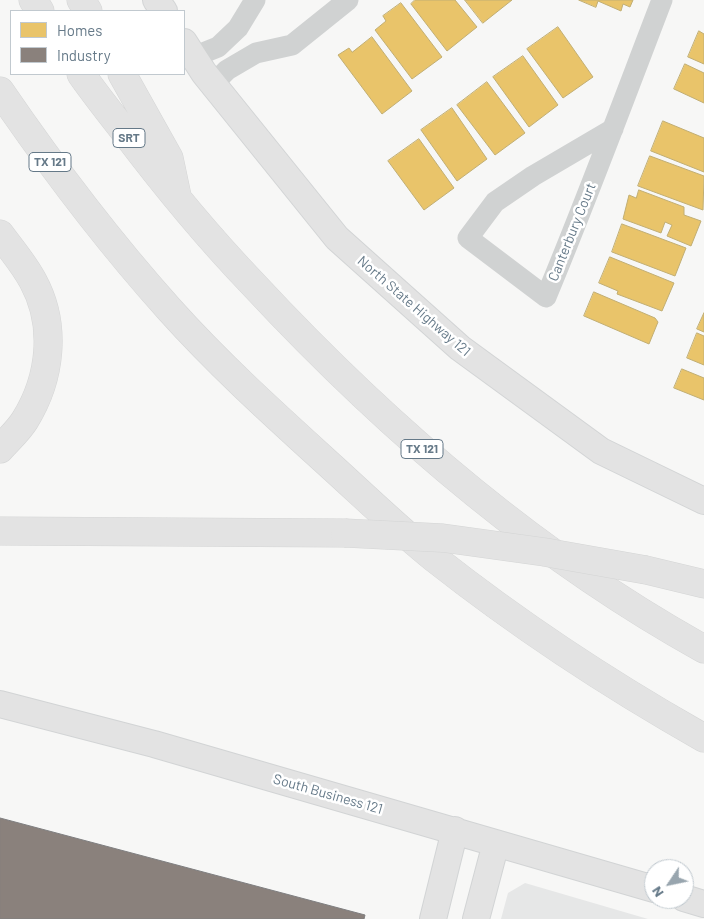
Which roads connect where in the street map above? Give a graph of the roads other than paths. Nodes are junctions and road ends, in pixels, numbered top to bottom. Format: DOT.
graph roads {
  1 [pos="255,0"];
  2 [pos="348,0"];
  3 [pos="662,0"];
  4 [pos="188,49"];
  5 [pos="82,75"];
  6 [pos="123,75"];
  7 [pos="213,84"];
  8 [pos="0,91"];
  9 [pos="613,129"];
  10 [pos="178,202"];
  11 [pos="0,234"];
  12 [pos="0,449"];
  13 [pos="704,501"];
  14 [pos="0,531"];
  15 [pos="704,584"];
  16 [pos="704,650"];
  17 [pos="0,704"];
  18 [pos="704,738"];
  19 [pos="455,830"];
  20 [pos="496,843"];
  21 [pos="644,886"];
  22 [pos="432,919"];
  23 [pos="476,919"];
  1 -- 4 [label="street"];
  2 -- 7 [label="street"];
  3 -- 9 [label="street, Canterbury Court"];
  4 -- 7 [label="main road, North State Highway 121"];
  5 -- 10 [label="highway, SRT"];
  6 -- 10 [label="highway"];
  7 -- 13 [label="main road, North State Highway 121"];
  8 -- 18 [label="highway, TX 121"];
  9 -- 9 [label="street, Canterbury Court"];
  10 -- 16 [label="highway, TX 121"];
  11 -- 12 [label="highway"];
  14 -- 15 [label="highway, bridge"];
  17 -- 19 [label="main road, South Business 121"];
  19 -- 20 [label="main road, South Business 121"];
  19 -- 22 [label="main road"];
  20 -- 21 [label="main road, South Business 121"];
  20 -- 23 [label="main road"];
}
